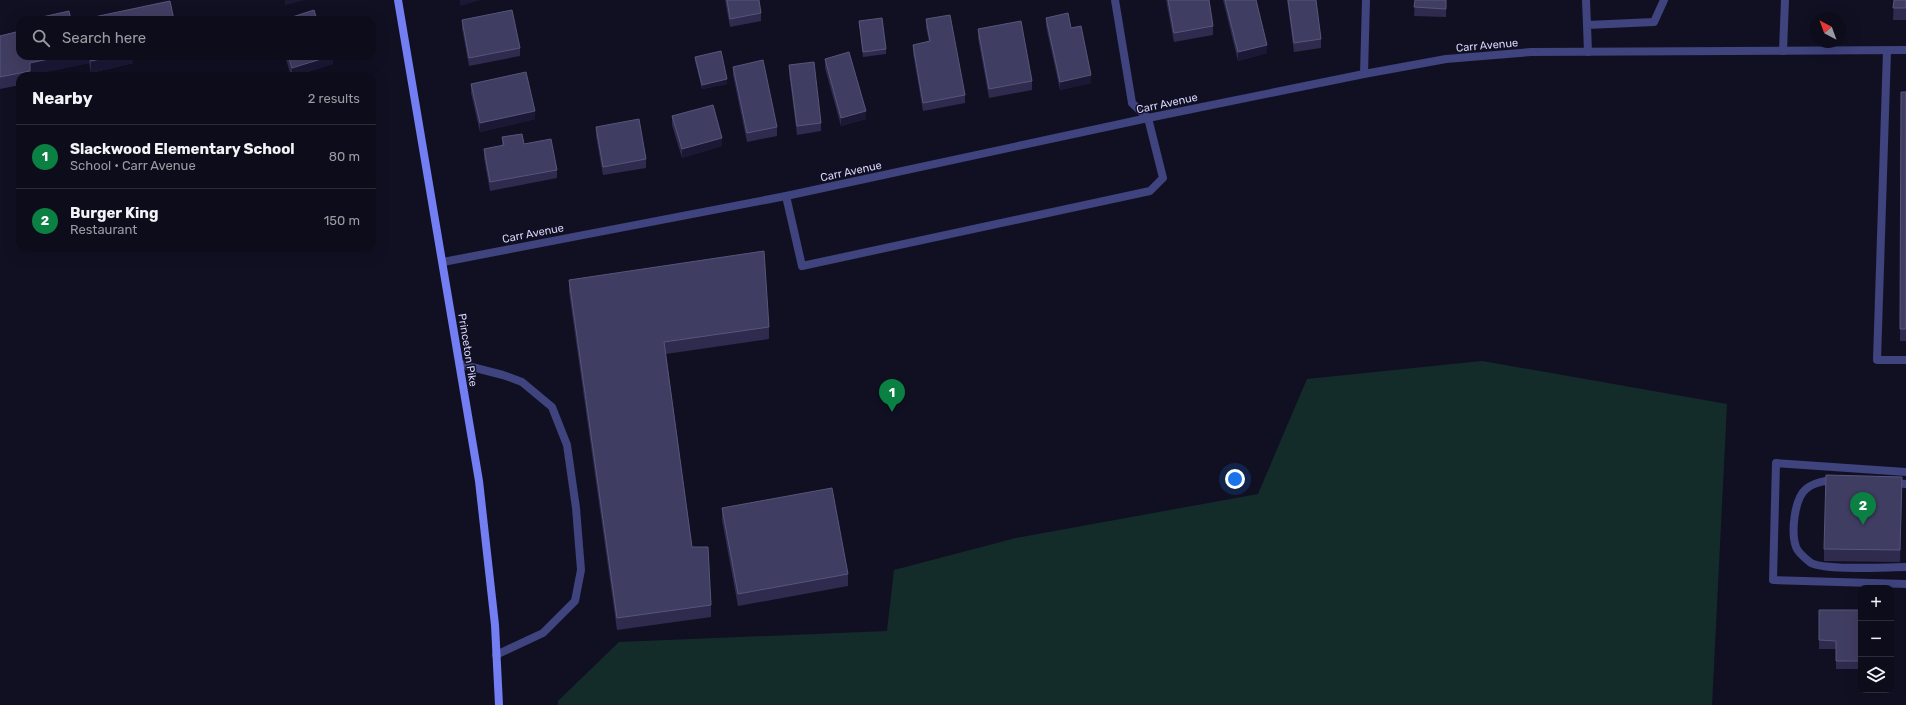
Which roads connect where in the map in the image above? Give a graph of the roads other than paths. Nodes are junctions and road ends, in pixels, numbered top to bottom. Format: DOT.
graph roads {
  1 [pos="398,0"];
  2 [pos="1115,0"];
  3 [pos="1366,0"];
  4 [pos="1586,0"];
  5 [pos="1664,0"];
  6 [pos="1785,0"];
  7 [pos="1587,25"];
  8 [pos="1887,50"];
  9 [pos="1906,50"];
  10 [pos="1783,51"];
  11 [pos="1588,52"];
  12 [pos="1364,74"];
  13 [pos="1148,118"];
  14 [pos="786,196"];
  15 [pos="443,262"];
  16 [pos="1906,360"];
  17 [pos="460,364"];
  18 [pos="1906,472"];
  19 [pos="1845,481"];
  20 [pos="1883,483"];
  21 [pos="1906,484"];
  22 [pos="1906,567"];
  23 [pos="1906,584"];
  24 [pos="496,655"];
  25 [pos="499,705"];
  1 -- 15 [label="main road, Princeton Pike"];
  2 -- 13 [label="street"];
  3 -- 12 [label="street"];
  4 -- 7 [label="street"];
  5 -- 7 [label="street"];
  6 -- 10 [label="street"];
  7 -- 11 [label="street"];
  8 -- 9 [label="street, Carr Avenue"];
  8 -- 10 [label="street, Carr Avenue"];
  8 -- 16 [label="street"];
  10 -- 11 [label="street, Carr Avenue"];
  11 -- 12 [label="street, Carr Avenue"];
  12 -- 13 [label="street, Carr Avenue"];
  13 -- 14 [label="street, Carr Avenue"];
  13 -- 14 [label="street"];
  14 -- 15 [label="street, Carr Avenue"];
  15 -- 17 [label="main road, Princeton Pike"];
  17 -- 24 [label="main road, Princeton Pike"];
  17 -- 24 [label="street"];
  18 -- 23 [label="street"];
  19 -- 22 [label="street"];
  20 -- 21 [label="street"];
  24 -- 25 [label="main road, Princeton Pike"];
}
